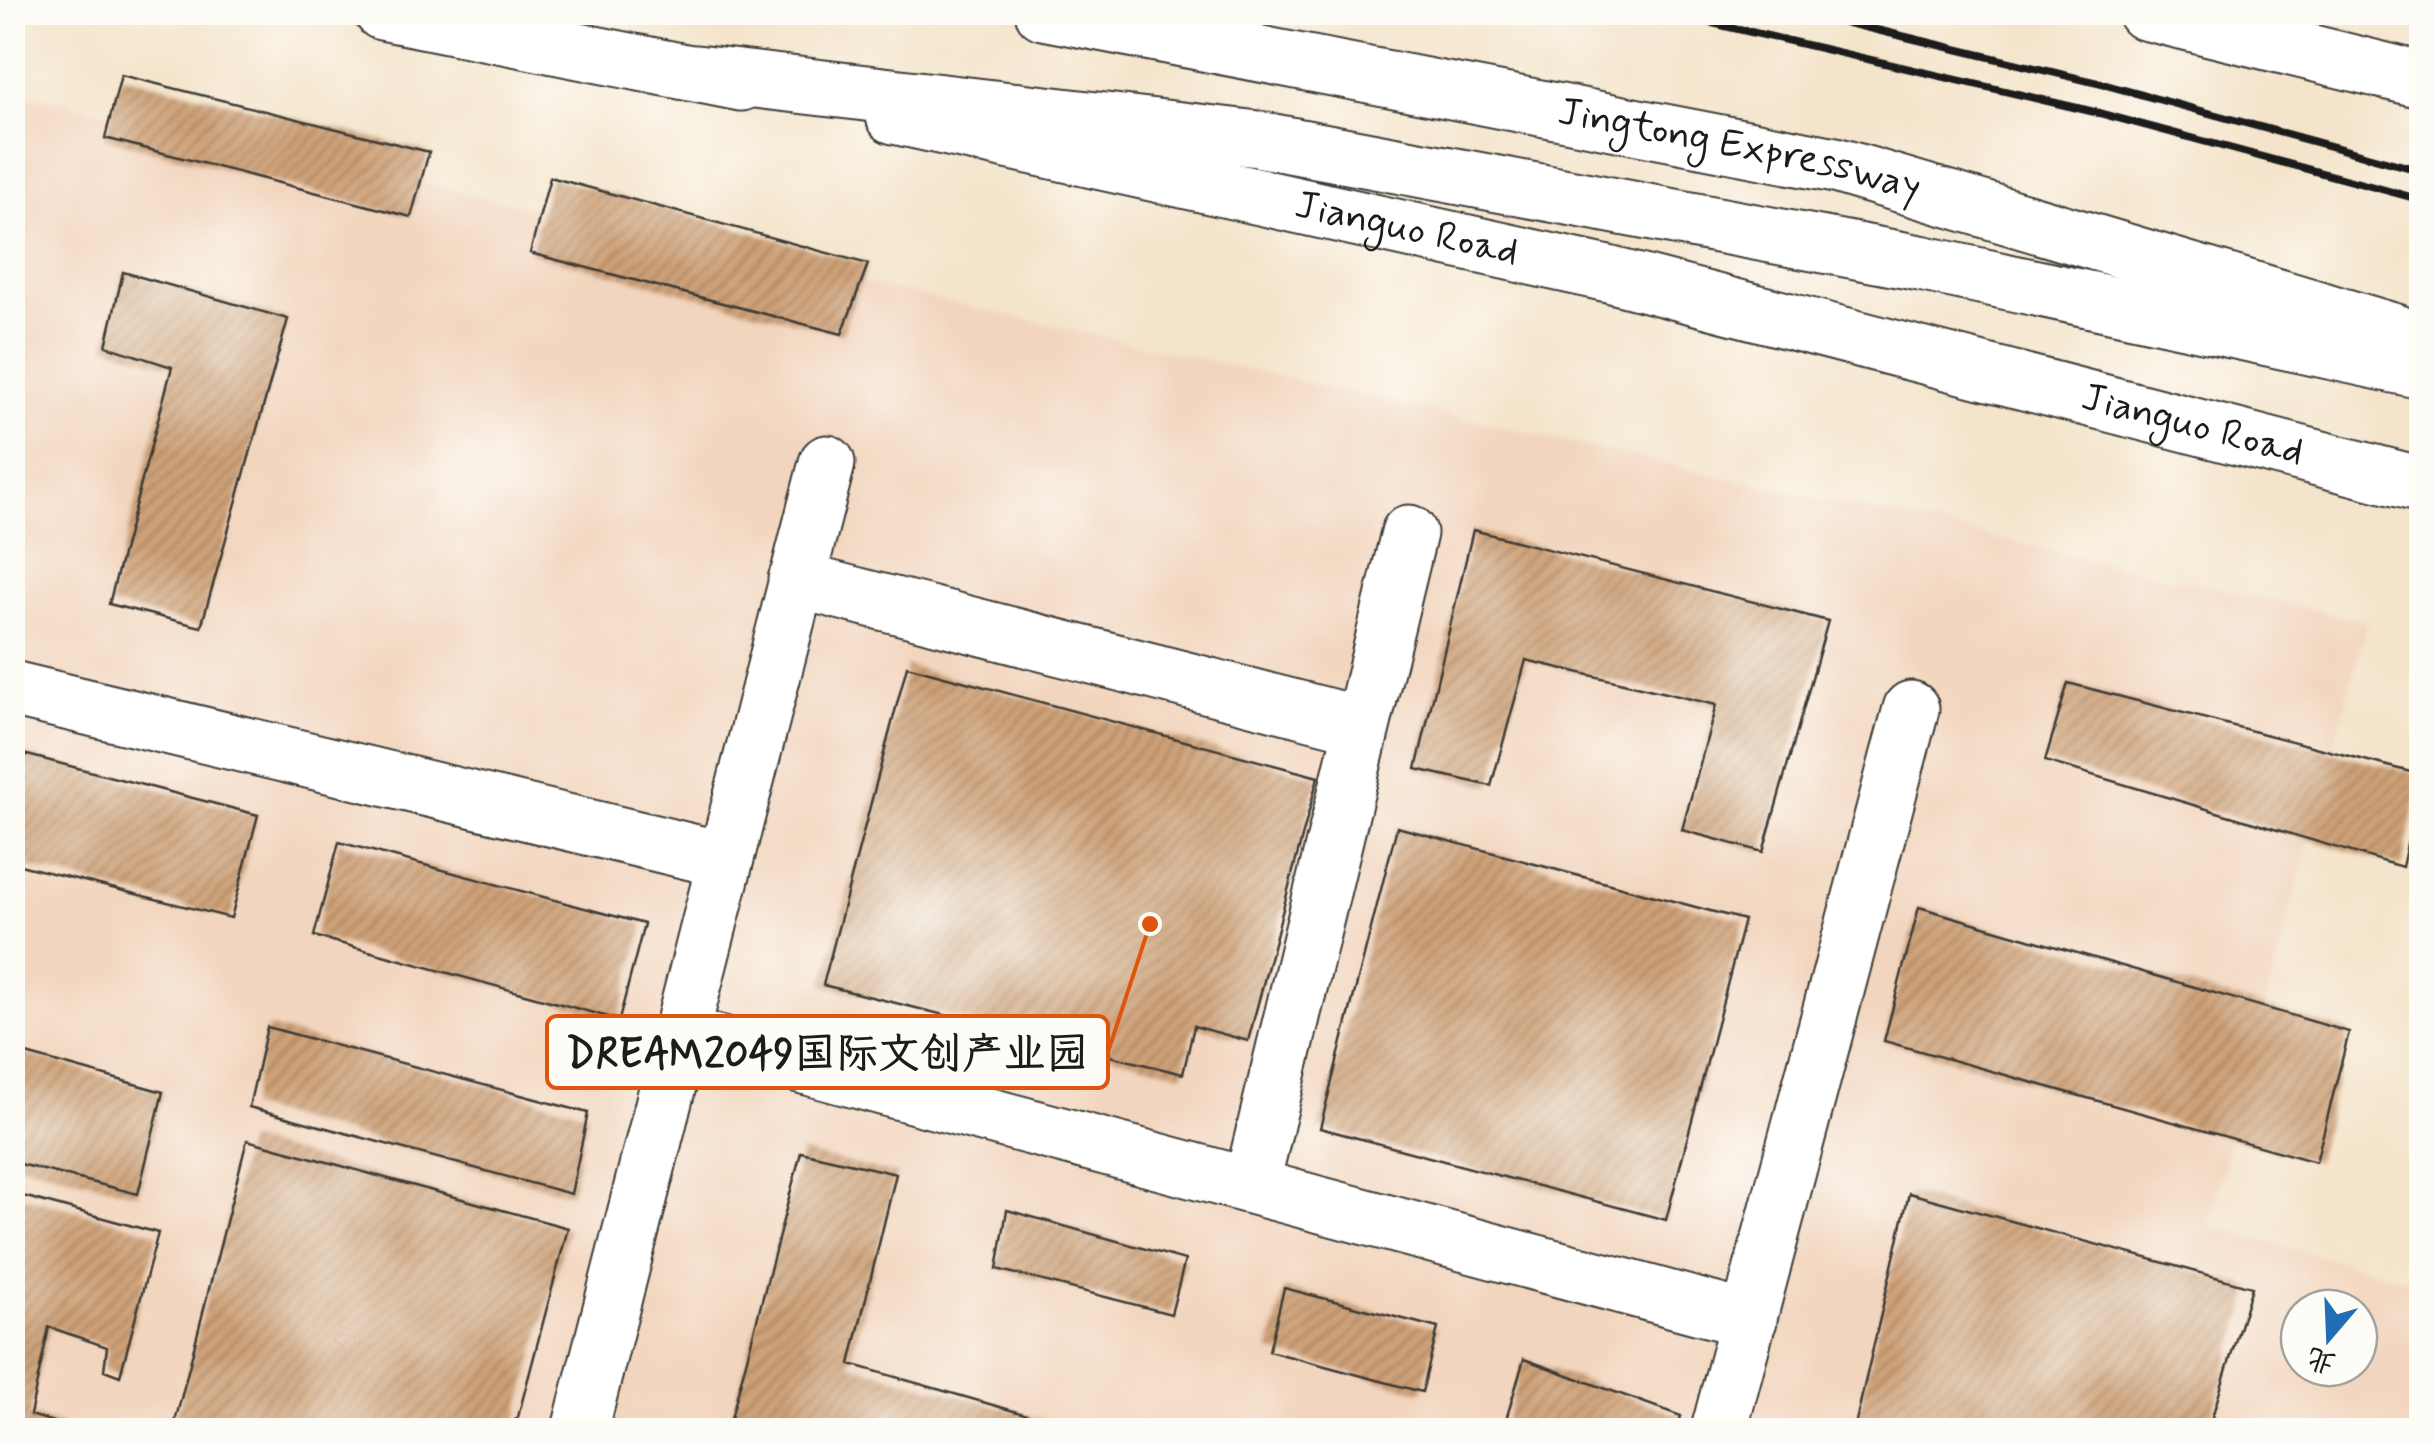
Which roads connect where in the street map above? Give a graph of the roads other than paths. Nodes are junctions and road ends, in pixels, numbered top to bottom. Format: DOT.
graph roads {
  1 [pos="382,12"];
  2 [pos="1043,12"];
  3 [pos="2145,12"];
  4 [pos="2237,12"];
  5 [pos="696,72"];
  6 [pos="2422,78"];
  7 [pos="2422,340"];
  8 [pos="2422,371"];
  9 [pos="826,462"];
  10 [pos="2422,485"];
  11 [pos="1409,534"];
  12 [pos="796,580"];
  13 [pos="12,689"];
  14 [pos="1911,709"];
  15 [pos="1362,726"];
  16 [pos="725,860"];
  17 [pos="680,1033"];
  18 [pos="1251,1186"];
  19 [pos="1749,1320"];
  20 [pos="580,1430"];
  21 [pos="1720,1430"];
  1 -- 5 [label="main road, Jianguo Road"];
  2 -- 7 [label="main road, Jingtong Expressway"];
  3 -- 6 [label="main road"];
  4 -- 6 [label="main road"];
  5 -- 8 [label="main road"];
  5 -- 10 [label="main road, Jianguo Road"];
  9 -- 12 [label="main road"];
  11 -- 15 [label="main road"];
  12 -- 15 [label="main road"];
  12 -- 16 [label="main road"];
  13 -- 16 [label="main road"];
  14 -- 19 [label="main road"];
  15 -- 18 [label="main road"];
  16 -- 17 [label="main road"];
  17 -- 18 [label="main road"];
  17 -- 20 [label="main road"];
  18 -- 19 [label="main road"];
  19 -- 21 [label="main road"];
}
